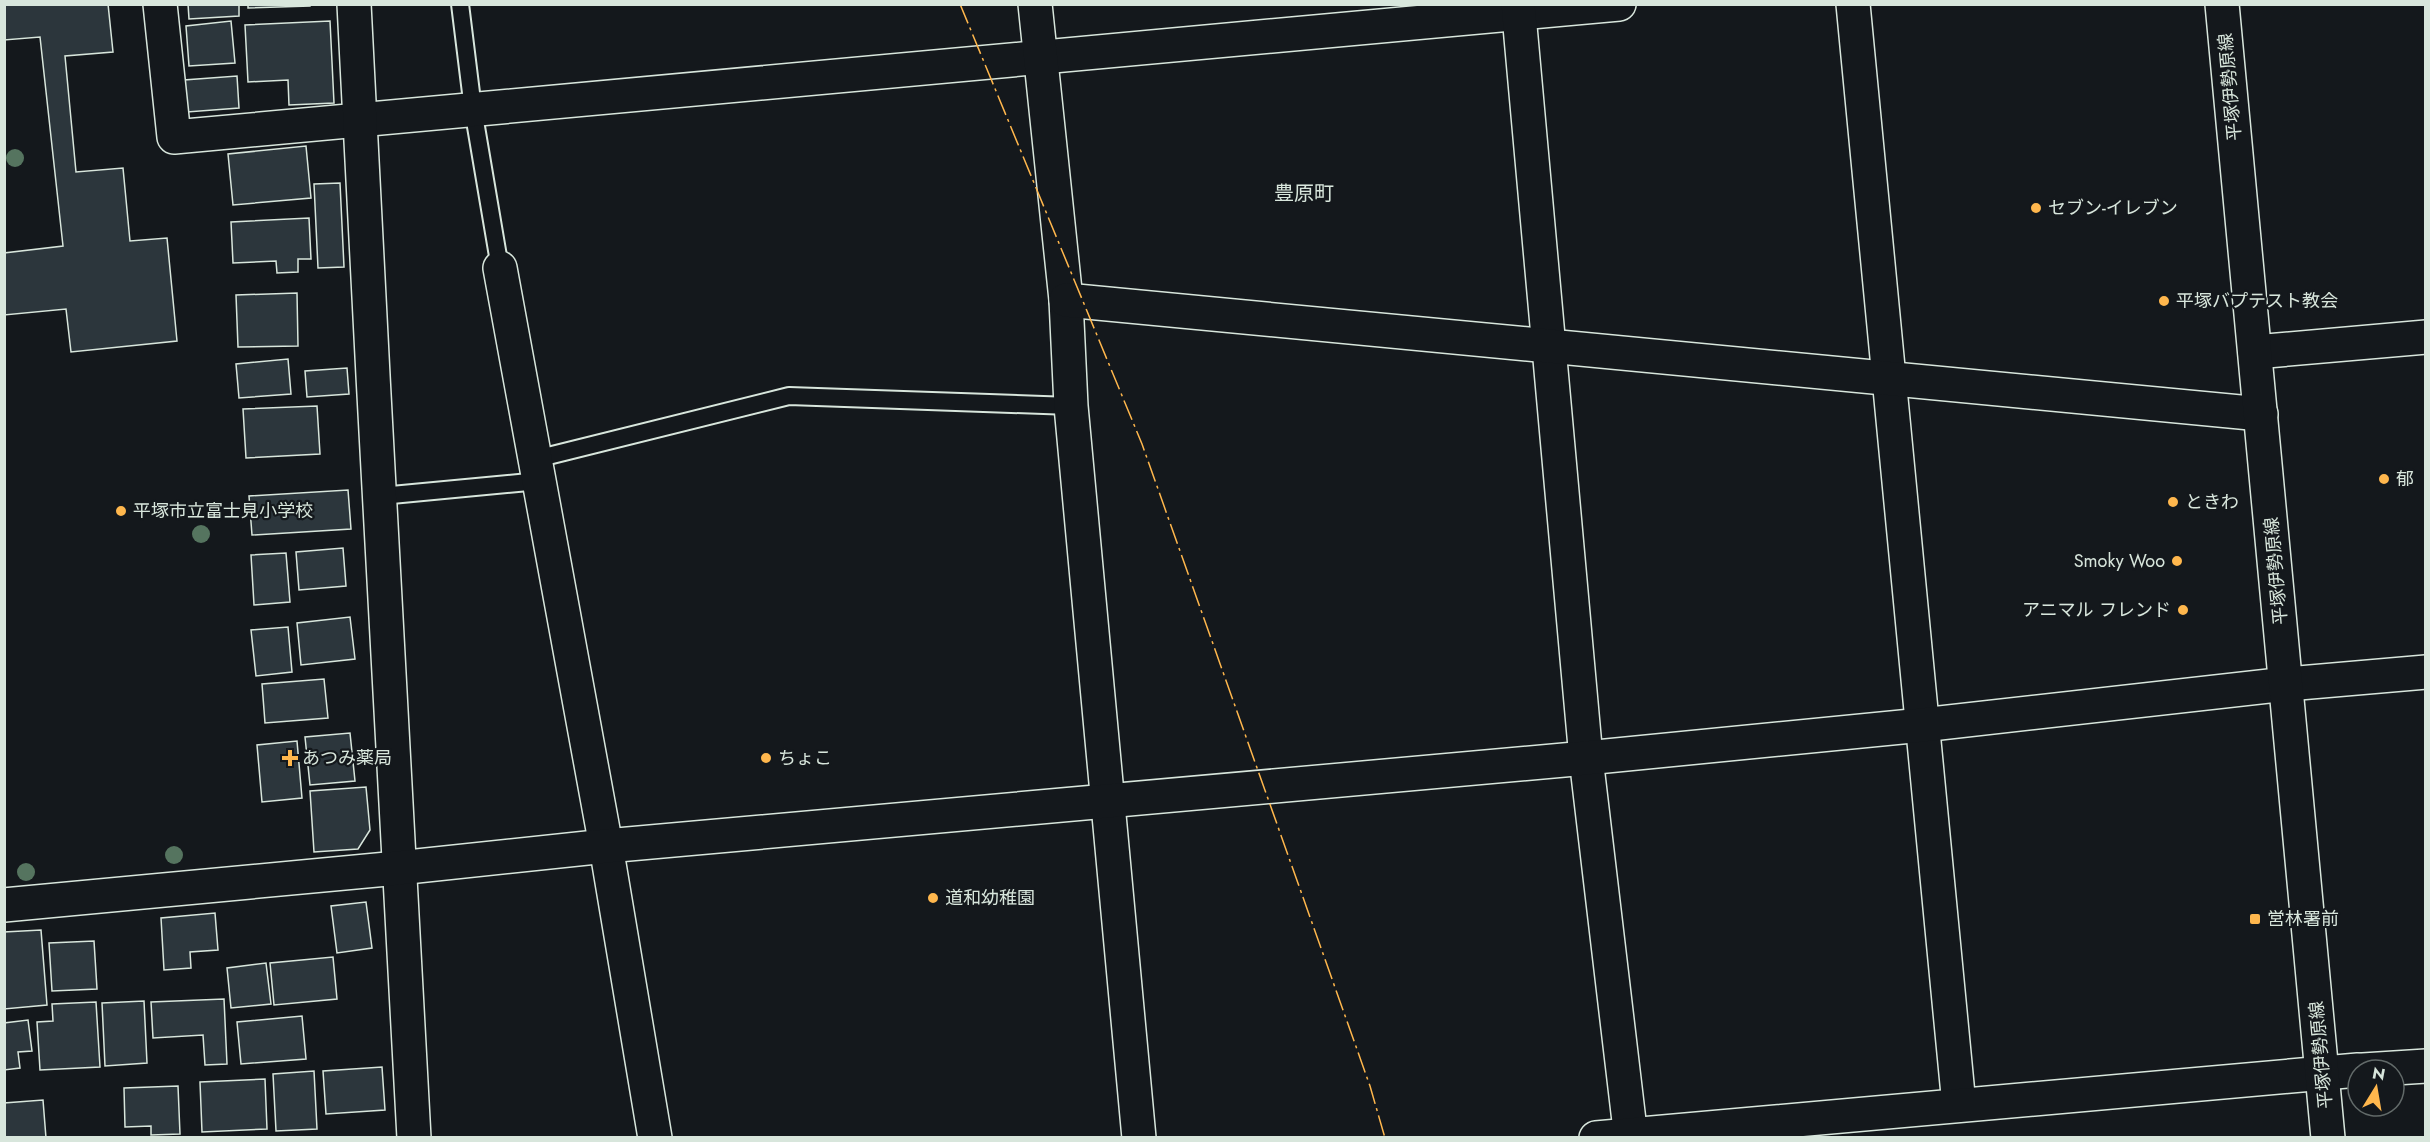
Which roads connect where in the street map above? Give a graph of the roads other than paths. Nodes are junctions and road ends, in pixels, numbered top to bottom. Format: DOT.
graph roads {
  1 [pos="160,4"];
  2 [pos="354,4"];
  3 [pos="460,4"];
  4 [pos="1035,4"];
  5 [pos="1619,4"];
  6 [pos="1853,4"];
  7 [pos="2222,4"];
  8 [pos="1519,9"];
  9 [pos="1039,57"];
  10 [pos="473,109"];
  11 [pos="360,119"];
  12 [pos="500,268"];
  13 [pos="1066,300"];
  14 [pos="2426,337"];
  15 [pos="1549,347"];
  16 [pos="2255,352"];
  17 [pos="1889,379"];
  18 [pos="1071,406"];
  19 [pos="2261,414"];
  20 [pos="538,470"];
  21 [pos="381,496"];
  22 [pos="2426,672"];
  23 [pos="2286,684"];
  24 [pos="1922,725"];
  25 [pos="1586,758"];
  26 [pos="1107,802"];
  27 [pos="606,846"];
  28 [pos="398,868"];
  29 [pos="4,905"];
  30 [pos="2426,1066"];
  31 [pos="2406,1067"];
  32 [pos="2346,1071"];
  33 [pos="2324,1072"];
  34 [pos="1959,1105"];
  35 [pos="1631,1136"];
  36 [pos="414,1137"];
  37 [pos="655,1137"];
  38 [pos="1139,1137"];
  39 [pos="1596,1137"];
  40 [pos="2328,1137"];
  1 -- 11 [label="street"];
  2 -- 11 [label="street"];
  3 -- 10 [label="lane"];
  4 -- 9 [label="street"];
  5 -- 8 [label="street"];
  6 -- 17 [label="street"];
  7 -- 16 [label="street, 平塚伊勢原線"];
  8 -- 9 [label="street"];
  8 -- 15 [label="street"];
  9 -- 10 [label="street"];
  9 -- 13 [label="street"];
  10 -- 11 [label="street"];
  10 -- 12 [label="lane"];
  11 -- 21 [label="street"];
  12 -- 20 [label="street"];
  13 -- 15 [label="street"];
  13 -- 18 [label="street"];
  14 -- 16 [label="street"];
  15 -- 17 [label="street"];
  15 -- 25 [label="street"];
  16 -- 19 [label="street, 平塚伊勢原線"];
  17 -- 19 [label="street"];
  17 -- 24 [label="street"];
  18 -- 20 [label="lane"];
  18 -- 26 [label="street"];
  19 -- 23 [label="street, 平塚伊勢原線"];
  20 -- 21 [label="lane"];
  20 -- 27 [label="street"];
  21 -- 28 [label="street"];
  22 -- 23 [label="street"];
  23 -- 24 [label="street"];
  23 -- 33 [label="street, 平塚伊勢原線"];
  24 -- 25 [label="street"];
  24 -- 34 [label="street"];
  25 -- 26 [label="street"];
  25 -- 35 [label="street"];
  26 -- 27 [label="street"];
  26 -- 38 [label="street"];
  27 -- 28 [label="street"];
  27 -- 37 [label="street"];
  28 -- 29 [label="street"];
  28 -- 36 [label="street"];
  30 -- 31 [label="street"];
  32 -- 33 [label="street"];
  33 -- 34 [label="street"];
  33 -- 40 [label="street, 平塚伊勢原線"];
  34 -- 35 [label="street"];
  35 -- 39 [label="street"];
}
